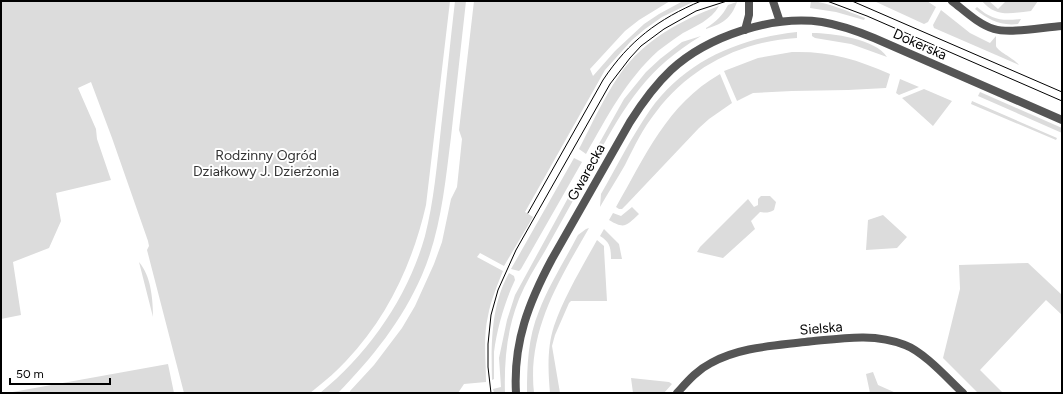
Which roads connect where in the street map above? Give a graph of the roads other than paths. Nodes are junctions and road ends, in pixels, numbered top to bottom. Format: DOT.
graph roads {
  1 [pos="749,1"];
  2 [pos="773,1"];
  3 [pos="952,1"];
  4 [pos="780,22"];
  5 [pos="761,26"];
  6 [pos="1062,26"];
  7 [pos="745,30"];
  8 [pos="1062,120"];
  9 [pos="516,393"];
  10 [pos="677,393"];
  11 [pos="963,393"];
  1 -- 7 [label="street"];
  2 -- 4 [label="street"];
  3 -- 6 [label="street"];
  4 -- 5 [label="street, Dokerska"];
  4 -- 8 [label="street, Dokerska"];
  5 -- 7 [label="street, Gwarecka"];
  7 -- 9 [label="street, Gwarecka"];
  10 -- 11 [label="street, Sielska"];
}
